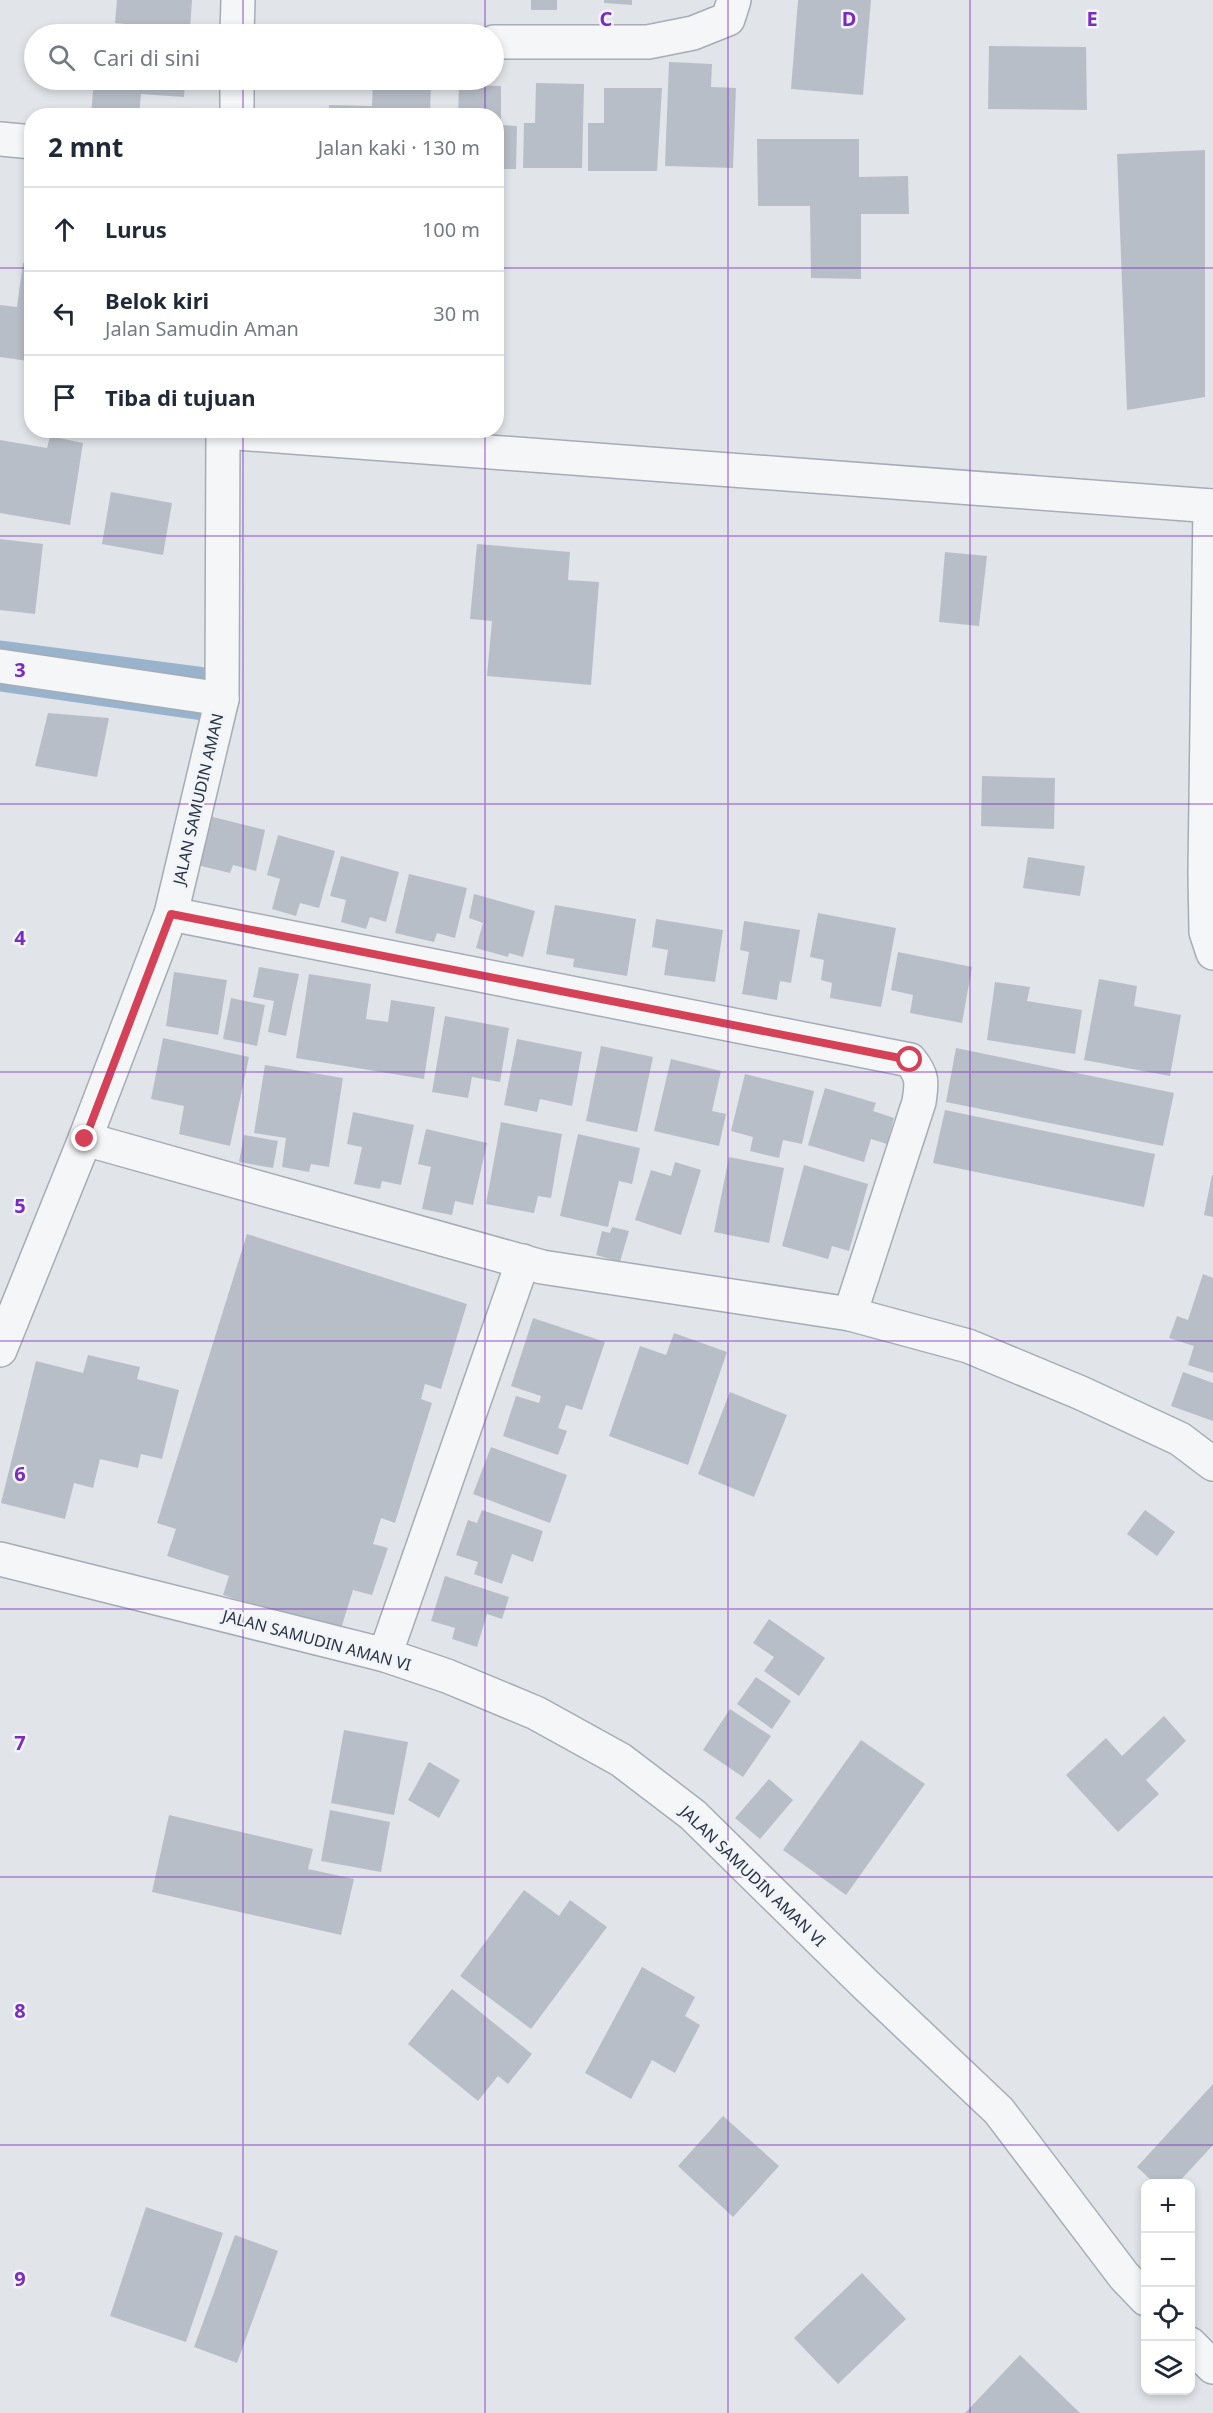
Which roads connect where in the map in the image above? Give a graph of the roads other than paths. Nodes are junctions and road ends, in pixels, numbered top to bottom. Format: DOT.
graph roads {
  1 [pos="238,0"];
  2 [pos="734,0"];
  3 [pos="237,24"];
  4 [pos="504,42"];
  5 [pos="237,90"];
  6 [pos="237,108"];
  7 [pos="0,139"];
  8 [pos="24,141"];
  9 [pos="223,438"];
  10 [pos="315,438"];
  11 [pos="1212,506"];
  12 [pos="0,666"];
  13 [pos="222,699"];
  14 [pos="171,914"];
  15 [pos="1213,953"];
  16 [pos="85,1139"];
  17 [pos="523,1261"];
  18 [pos="850,1314"];
  19 [pos="0,1350"];
  20 [pos="1213,1464"];
  21 [pos="0,1559"];
  22 [pos="385,1655"];
  23 [pos="1141,2294"];
  24 [pos="1195,2348"];
  25 [pos="1213,2367"];
  1 -- 3 [label="street"];
  2 -- 4 [label="street"];
  5 -- 6 [label="street"];
  7 -- 8 [label="street"];
  9 -- 13 [label="street, JALAN SAMUDIN AMAN"];
  10 -- 11 [label="street"];
  11 -- 15 [label="street"];
  12 -- 13 [label="street"];
  13 -- 14 [label="street, JALAN SAMUDIN AMAN"];
  14 -- 16 [label="street, JALAN SAMUDIN AMAN"];
  14 -- 18 [label="street"];
  16 -- 17 [label="street"];
  16 -- 19 [label="street, JALAN SAMUDIN AMAN"];
  17 -- 18 [label="street"];
  17 -- 22 [label="street"];
  18 -- 20 [label="street"];
  21 -- 22 [label="street, JALAN SAMUDIN AMAN VI"];
  22 -- 23 [label="street, JALAN SAMUDIN AMAN VI"];
  24 -- 25 [label="street"];
}
